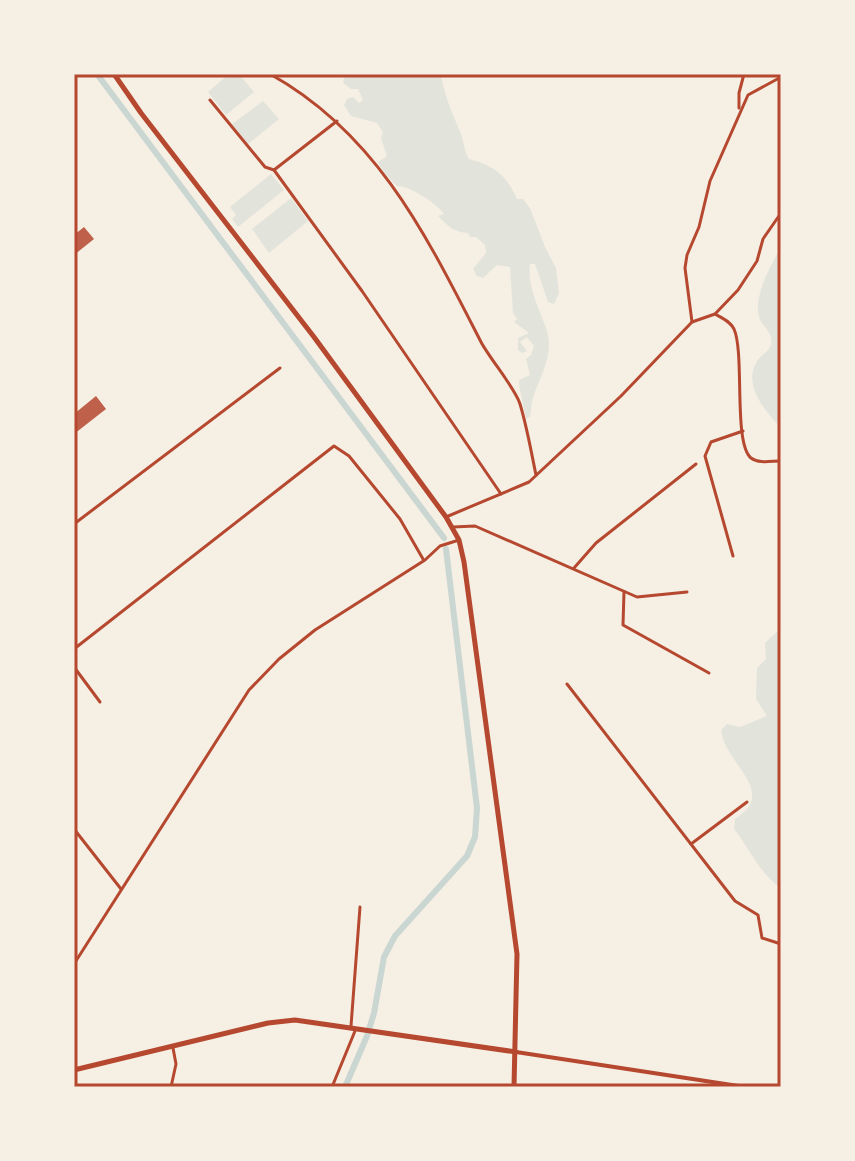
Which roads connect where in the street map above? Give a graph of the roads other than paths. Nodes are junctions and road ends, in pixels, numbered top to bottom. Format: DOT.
graph roads {
  1 [pos="114,74"];
  2 [pos="270,74"];
  3 [pos="744,74"];
  4 [pos="781,77"];
  5 [pos="210,100"];
  6 [pos="739,112"];
  7 [pos="337,121"];
  8 [pos="274,170"];
  9 [pos="781,213"];
  10 [pos="715,314"];
  11 [pos="692,322"];
  12 [pos="280,368"];
  13 [pos="743,431"];
  14 [pos="781,461"];
  15 [pos="696,464"];
  16 [pos="536,475"];
  17 [pos="501,494"];
  18 [pos="446,517"];
  19 [pos="74,524"];
  20 [pos="453,527"];
  21 [pos="459,540"];
  22 [pos="733,556"];
  23 [pos="425,560"];
  24 [pos="574,569"];
  25 [pos="624,592"];
  26 [pos="687,592"];
  27 [pos="74,649"];
  28 [pos="74,667"];
  29 [pos="709,673"];
  30 [pos="567,684"];
  31 [pos="100,702"];
  32 [pos="747,802"];
  33 [pos="74,829"];
  34 [pos="691,844"];
  35 [pos="121,889"];
  36 [pos="360,907"];
  37 [pos="781,944"];
  38 [pos="74,964"];
  39 [pos="356,1027"];
  40 [pos="173,1046"];
  41 [pos="516,1052"];
  42 [pos="74,1070"];
  43 [pos="171,1087"];
  44 [pos="332,1087"];
  45 [pos="514,1087"];
  46 [pos="745,1087"];
  1 -- 18 [label="main road"];
  2 -- 7 [label="street"];
  3 -- 6 [label="street"];
  4 -- 6 [label="street"];
  5 -- 8 [label="street"];
  6 -- 11 [label="street"];
  7 -- 8 [label="street"];
  7 -- 16 [label="street"];
  8 -- 17 [label="street"];
  9 -- 10 [label="street"];
  10 -- 11 [label="street"];
  10 -- 13 [label="street"];
  11 -- 16 [label="street"];
  12 -- 19 [label="street"];
  13 -- 14 [label="street"];
  13 -- 22 [label="street"];
  15 -- 24 [label="street"];
  16 -- 17 [label="street"];
  17 -- 18 [label="street"];
  18 -- 20 [label="main road"];
  20 -- 21 [label="main road"];
  20 -- 24 [label="street"];
  21 -- 23 [label="street"];
  21 -- 41 [label="main road"];
  23 -- 27 [label="street"];
  23 -- 35 [label="street"];
  24 -- 25 [label="street"];
  25 -- 26 [label="street"];
  25 -- 29 [label="street"];
  28 -- 31 [label="street"];
  30 -- 34 [label="street"];
  32 -- 34 [label="street"];
  33 -- 35 [label="street"];
  34 -- 37 [label="street"];
  35 -- 38 [label="street"];
  36 -- 39 [label="street"];
  39 -- 40 [label="main road"];
  39 -- 41 [label="main road"];
  39 -- 44 [label="street"];
  40 -- 42 [label="main road"];
  40 -- 43 [label="street"];
  41 -- 45 [label="main road"];
  41 -- 46 [label="street"];
}
